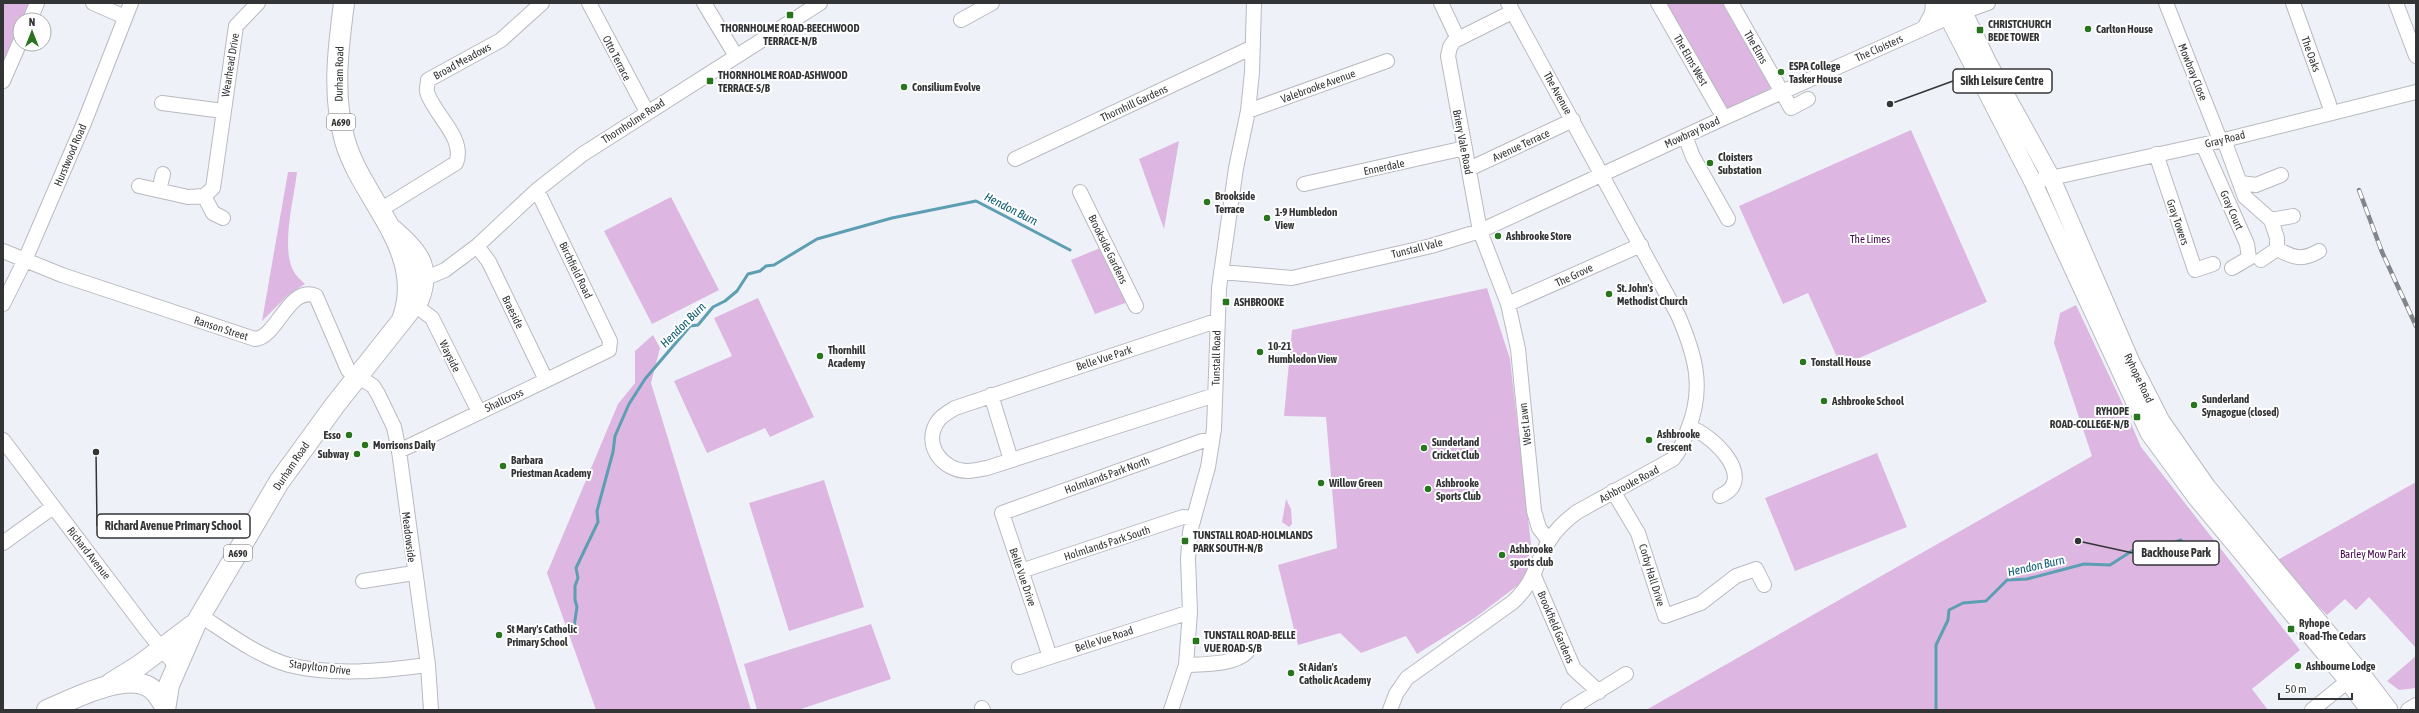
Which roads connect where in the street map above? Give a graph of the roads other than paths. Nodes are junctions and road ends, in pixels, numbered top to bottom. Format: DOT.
graph roads {
  1 [pos="93,3"];
  2 [pos="131,3"];
  3 [pos="258,3"];
  4 [pos="344,3"];
  5 [pos="542,3"];
  6 [pos="589,3"];
  7 [pos="704,3"];
  8 [pos="820,3"];
  9 [pos="992,3"];
  10 [pos="1254,3"];
  11 [pos="1440,3"];
  12 [pos="1658,3"];
  13 [pos="1731,3"];
  14 [pos="1933,3"];
  15 [pos="1988,3"];
  16 [pos="2166,3"];
  17 [pos="2293,3"];
  18 [pos="2396,3"];
  19 [pos="1510,7"];
  20 [pos="1953,9"];
  21 [pos="125,17"];
  22 [pos="961,20"];
  23 [pos="1924,28"];
  24 [pos="1458,39"];
  25 [pos="1253,47"];
  26 [pos="16,52"];
  27 [pos="736,56"];
  28 [pos="2416,56"];
  29 [pos="1387,61"];
  30 [pos="3,81"];
  31 [pos="1782,92"];
  32 [pos="2416,92"];
  33 [pos="1808,99"];
  34 [pos="162,103"];
  35 [pos="2329,104"];
  36 [pos="223,111"];
  37 [pos="1248,111"];
  38 [pos="647,112"];
  39 [pos="1724,118"];
  40 [pos="1573,120"];
  41 [pos="1685,136"];
  42 [pos="2222,140"];
  43 [pos="2203,145"];
  44 [pos="1465,148"];
  45 [pos="2156,154"];
  46 [pos="1015,159"];
  47 [pos="1468,169"];
  48 [pos="163,174"];
  49 [pos="1603,174"];
  50 [pos="2281,175"];
  51 [pos="2051,177"];
  52 [pos="2033,182"];
  53 [pos="2241,183"];
  54 [pos="1304,184"];
  55 [pos="139,186"];
  56 [pos="159,190"];
  57 [pos="537,190"];
  58 [pos="1080,192"];
  59 [pos="204,196"];
  60 [pos="380,210"];
  61 [pos="2293,216"];
  62 [pos="223,218"];
  63 [pos="1728,219"];
  64 [pos="2271,220"];
  65 [pos="392,229"];
  66 [pos="1480,231"];
  67 [pos="1641,245"];
  68 [pos="477,246"];
  69 [pos="2277,249"];
  70 [pos="3,251"];
  71 [pos="2319,251"];
  72 [pos="25,260"];
  73 [pos="2262,260"];
  74 [pos="2213,264"];
  75 [pos="2232,268"];
  76 [pos="1221,272"];
  77 [pos="417,285"];
  78 [pos="3,304"];
  79 [pos="1508,304"];
  80 [pos="1136,306"];
  81 [pos="1216,321"];
  82 [pos="609,350"];
  83 [pos="358,377"];
  84 [pos="546,380"];
  85 [pos="992,395"];
  86 [pos="1215,395"];
  87 [pos="479,412"];
  88 [pos="1689,426"];
  89 [pos="3,440"];
  90 [pos="1212,441"];
  91 [pos="399,450"];
  92 [pos="1011,460"];
  93 [pos="1613,491"];
  94 [pos="1720,496"];
  95 [pos="53,507"];
  96 [pos="1002,513"];
  97 [pos="1193,518"];
  98 [pos="1549,541"];
  99 [pos="3,544"];
  100 [pos="1021,571"];
  101 [pos="414,573"];
  102 [pos="1534,576"];
  103 [pos="363,581"];
  104 [pos="1764,585"];
  105 [pos="1190,612"];
  106 [pos="198,620"];
  107 [pos="162,650"];
  108 [pos="1247,652"];
  109 [pos="1050,657"];
  110 [pos="428,665"];
  111 [pos="1186,665"];
  112 [pos="176,666"];
  113 [pos="1019,666"];
  114 [pos="1626,674"];
  115 [pos="2352,674"];
  116 [pos="104,687"];
  117 [pos="1599,692"];
  118 [pos="2416,705"];
  119 [pos="164,708"];
  120 [pos="47,710"];
  121 [pos="432,710"];
  122 [pos="1172,710"];
  123 [pos="1390,710"];
  124 [pos="1568,710"];
  125 [pos="2312,710"];
  126 [pos="2369,710"];
  127 [pos="2389,710"];
  128 [pos="2408,710"];
  1 -- 21 [label="street"];
  2 -- 21 [label="street, Hurstwood Road"];
  3 -- 36 [label="street, Wearhead Drive"];
  4 -- 60 [label="highway, Durham Road / A690"];
  5 -- 60 [label="street, Broad Meadows"];
  6 -- 38 [label="street, Otto Terrace"];
  7 -- 27 [label="street"];
  8 -- 27 [label="street, Thornholme Road"];
  9 -- 22 [label="street"];
  10 -- 25 [label="street, Tunstall Road"];
  11 -- 24 [label="street"];
  12 -- 39 [label="street, The Elms West"];
  13 -- 31 [label="street, The Elms"];
  14 -- 23 [label="street"];
  15 -- 20 [label="street"];
  16 -- 42 [label="street, Mowbray Close"];
  17 -- 35 [label="street, The Oaks"];
  18 -- 28 [label="street"];
  19 -- 24 [label="street"];
  19 -- 40 [label="street, The Avenue"];
  20 -- 23 [label="street, The Cloisters"];
  20 -- 51 [label="main road, Ryhope Road"];
  20 -- 52 [label="main road, Ryhope Road"];
  21 -- 72 [label="street, Hurstwood Road"];
  23 -- 31 [label="street, The Cloisters"];
  24 -- 44 [label="street, Briery Vale Road"];
  25 -- 37 [label="street, Tunstall Road"];
  25 -- 46 [label="street, Thornhill Gardens"];
  26 -- 30 [label="street"];
  27 -- 38 [label="street, Thornholme Road"];
  29 -- 37 [label="street, Valebrooke Avenue"];
  31 -- 33 [label="street"];
  31 -- 39 [label="street, Mowbray Road"];
  32 -- 42 [label="street, Gray Road"];
  34 -- 36 [label="street, Wearhead Drive"];
  36 -- 59 [label="street, Wearhead Drive"];
  37 -- 76 [label="street, Tunstall Road"];
  38 -- 57 [label="street, Thornholme Road"];
  39 -- 41 [label="street, Mowbray Road"];
  40 -- 47 [label="street, Avenue Terrace"];
  40 -- 49 [label="street, The Avenue"];
  41 -- 49 [label="street, Mowbray Road"];
  41 -- 63 [label="street"];
  42 -- 43 [label="street, Gray Road"];
  42 -- 53 [label="street, Mowbray Close"];
  43 -- 45 [label="street, Gray Road"];
  43 -- 75 [label="street, Gray Court"];
  44 -- 47 [label="street, Briery Vale Road"];
  44 -- 54 [label="street, Ennerdale"];
  45 -- 51 [label="street, Gray Road"];
  45 -- 74 [label="street, Gray Towers"];
  47 -- 66 [label="street, Briery Vale Road"];
  48 -- 56 [label="street"];
  49 -- 66 [label="street, Tunstall Vale"];
  49 -- 67 [label="street, Ashbrooke Road"];
  50 -- 53 [label="street"];
  51 -- 52 [label="street, Gray Road"];
  51 -- 115 [label="main road, Ryhope Road"];
  52 -- 115 [label="main road, Ryhope Road"];
  53 -- 64 [label="street, Mowbray Close"];
  55 -- 56 [label="street"];
  56 -- 59 [label="street"];
  57 -- 68 [label="street, Thornholme Road"];
  57 -- 82 [label="street, Birchfield Road"];
  58 -- 80 [label="street, Brookside Gardens"];
  59 -- 62 [label="street"];
  60 -- 65 [label="highway, Durham Road / A690"];
  61 -- 64 [label="street"];
  64 -- 69 [label="street"];
  65 -- 77 [label="highway, Durham Road / A690"];
  65 -- 77 [label="highway, Durham Road / A690"];
  66 -- 76 [label="street, Tunstall Vale"];
  66 -- 79 [label="street, Briery Vale Road"];
  67 -- 79 [label="street, The Grove"];
  67 -- 88 [label="street, Ashbrooke Road"];
  68 -- 77 [label="street, Thornholme Road"];
  68 -- 84 [label="street, Braeside"];
  69 -- 71 [label="street"];
  69 -- 73 [label="street"];
  70 -- 72 [label="street, Ranson Street"];
  72 -- 78 [label="street, Hurstwood Road"];
  72 -- 83 [label="street, Ranson Street"];
  76 -- 81 [label="street, Tunstall Road"];
  77 -- 83 [label="highway, Durham Road / A690"];
  77 -- 87 [label="street, Wayside"];
  79 -- 98 [label="street, West Lawn"];
  81 -- 85 [label="street, Belle Vue Park"];
  81 -- 86 [label="street, Tunstall Road"];
  82 -- 84 [label="street, Shallcross"];
  83 -- 91 [label="street, Meadowside"];
  83 -- 106 [label="highway, Durham Road / A690"];
  84 -- 87 [label="street, Shallcross"];
  85 -- 92 [label="street"];
  85 -- 92 [label="street"];
  86 -- 90 [label="street, Tunstall Road"];
  86 -- 92 [label="street"];
  87 -- 91 [label="street, Shallcross"];
  88 -- 93 [label="street, Ashbrooke Road"];
  88 -- 94 [label="street"];
  89 -- 95 [label="street, Richard Avenue"];
  90 -- 96 [label="street, Holmlands Park North"];
  90 -- 97 [label="street, Tunstall Road"];
  91 -- 101 [label="street, Meadowside"];
  93 -- 98 [label="street, Ashbrooke Road"];
  93 -- 104 [label="street, Corby Hall Drive"];
  95 -- 99 [label="street"];
  95 -- 107 [label="street, Richard Avenue"];
  96 -- 100 [label="street, Belle Vue Drive"];
  97 -- 100 [label="street, Holmlands Park South"];
  97 -- 105 [label="street, Tunstall Road"];
  98 -- 102 [label="street, Ashbrooke Road"];
  100 -- 109 [label="street, Belle Vue Drive"];
  101 -- 103 [label="street"];
  101 -- 110 [label="street, Meadowside"];
  102 -- 117 [label="street, Brookfield Gardens"];
  102 -- 123 [label="street, Ashbrooke Road"];
  105 -- 109 [label="street, Belle Vue Road"];
  105 -- 111 [label="street, Tunstall Road"];
  106 -- 107 [label="highway, Durham Road / A690"];
  106 -- 110 [label="street, Stapylton Drive"];
  106 -- 112 [label="highway, Durham Road / A690"];
  107 -- 112 [label="street, Richard Avenue"];
  107 -- 116 [label="highway, Durham Road / A690"];
  108 -- 111 [label="street"];
  109 -- 113 [label="street, Belle Vue Road"];
  110 -- 121 [label="street, Meadowside"];
  111 -- 122 [label="street, Tunstall Road"];
  112 -- 119 [label="highway, Durham Road / A690"];
  114 -- 117 [label="street"];
  115 -- 125 [label="street"];
  115 -- 126 [label="main road, Ryhope Road"];
  115 -- 127 [label="main road, Ryhope Road"];
  116 -- 119 [label="highway, Durham Road / A690"];
  116 -- 120 [label="highway, Durham Road / A690"];
  117 -- 124 [label="street"];
  118 -- 128 [label="street"];
}
